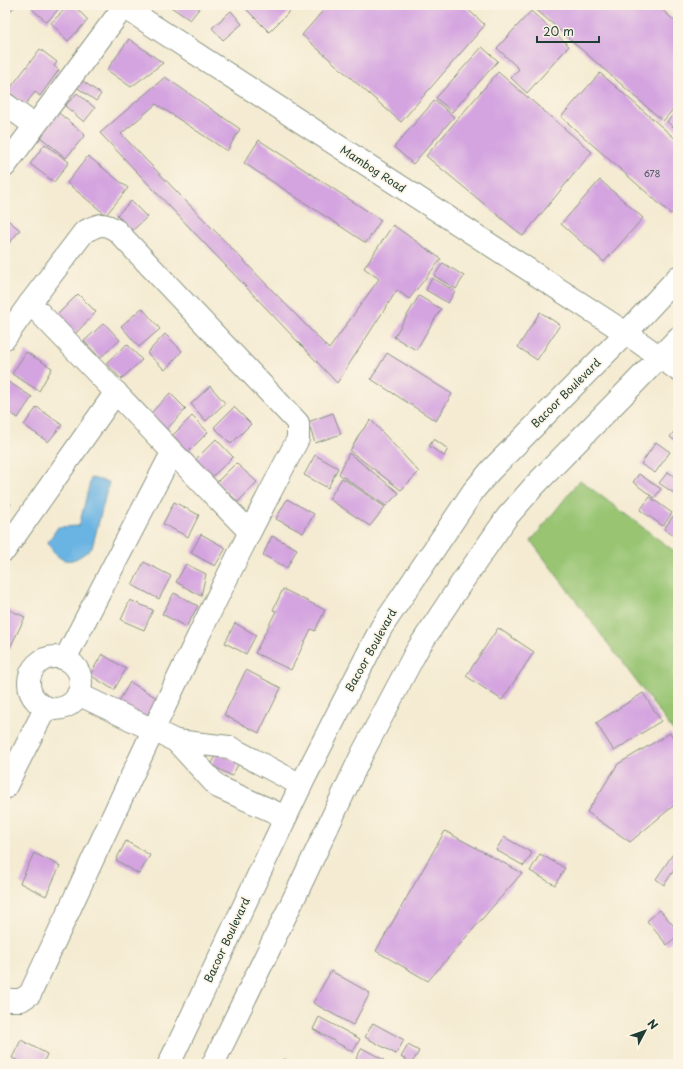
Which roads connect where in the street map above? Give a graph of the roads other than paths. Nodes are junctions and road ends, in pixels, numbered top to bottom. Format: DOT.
graph roads {
  1 [pos="123,6"];
  2 [pos="5,104"];
  3 [pos="34,125"];
  4 [pos="5,166"];
  5 [pos="678,277"];
  6 [pos="30,303"];
  7 [pos="626,333"];
  8 [pos="5,338"];
  9 [pos="678,338"];
  10 [pos="660,357"];
  11 [pos="678,370"];
  12 [pos="116,392"];
  13 [pos="172,453"];
  14 [pos="249,531"];
  15 [pos="7,545"];
  16 [pos="65,659"];
  17 [pos="78,694"];
  18 [pos="46,707"];
  19 [pos="154,730"];
  20 [pos="176,741"];
  21 [pos="301,785"];
  22 [pos="5,788"];
  23 [pos="286,817"];
  24 [pos="5,998"];
  25 [pos="169,1064"];
  26 [pos="213,1064"];
  1 -- 3 [label="street"];
  1 -- 7 [label="street, Mambog Road"];
  2 -- 3 [label="street"];
  3 -- 4 [label="street"];
  5 -- 7 [label="street, Bacoor Boulevard"];
  6 -- 8 [label="street"];
  6 -- 12 [label="street"];
  6 -- 14 [label="street"];
  7 -- 10 [label="street, Mambog Road"];
  7 -- 21 [label="street, Bacoor Boulevard"];
  9 -- 10 [label="street"];
  10 -- 11 [label="street, Mambog Road"];
  10 -- 26 [label="street"];
  12 -- 13 [label="street"];
  12 -- 15 [label="street"];
  13 -- 14 [label="street"];
  13 -- 16 [label="street"];
  14 -- 19 [label="street"];
  16 -- 17 [label="street"];
  16 -- 18 [label="street"];
  17 -- 18 [label="street"];
  17 -- 19 [label="street"];
  18 -- 22 [label="street"];
  19 -- 20 [label="street"];
  19 -- 24 [label="street"];
  20 -- 21 [label="street"];
  20 -- 23 [label="street"];
  21 -- 23 [label="street, Bacoor Boulevard"];
  23 -- 25 [label="street, Bacoor Boulevard"];
}
